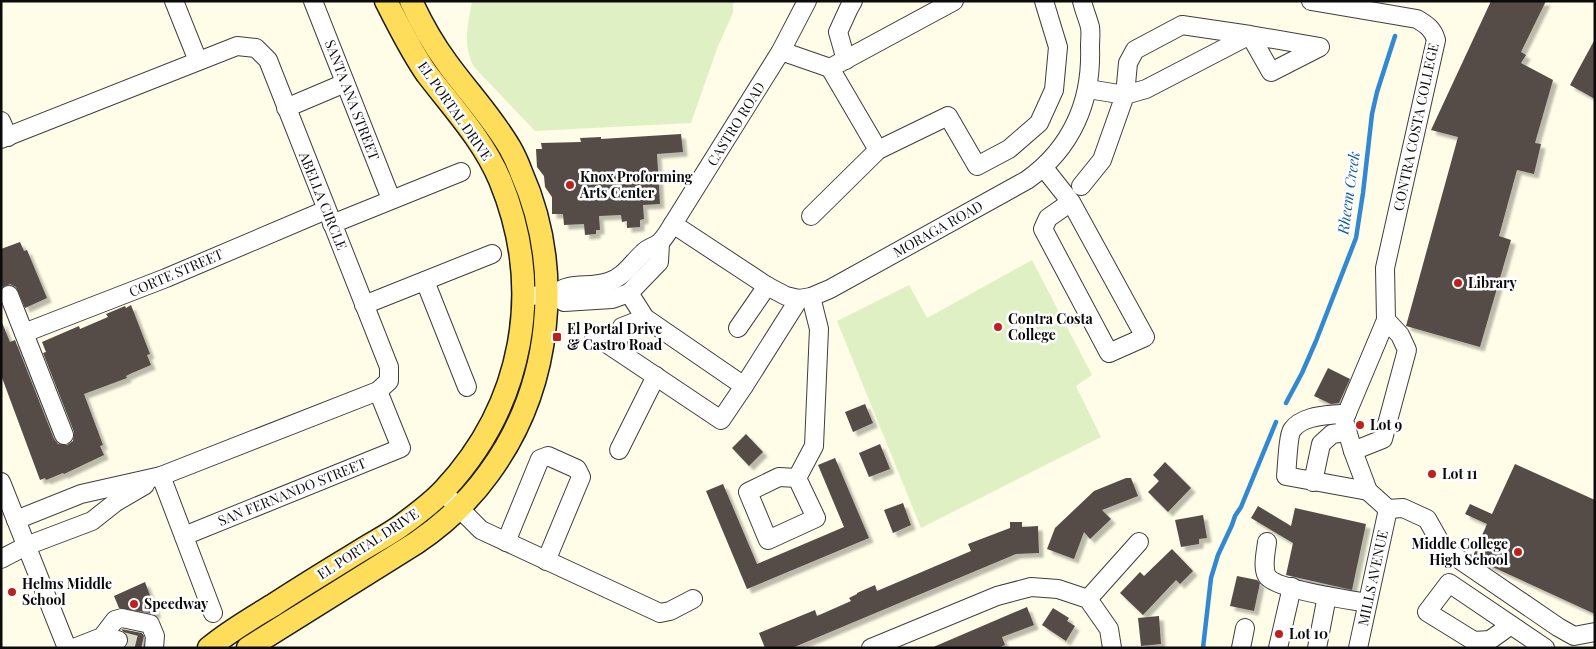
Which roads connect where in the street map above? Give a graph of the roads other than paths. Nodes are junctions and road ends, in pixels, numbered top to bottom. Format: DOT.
graph roads {
  1 [pos="174,1"];
  2 [pos="313,1"];
  3 [pos="386,1"];
  4 [pos="411,1"];
  5 [pos="807,1"];
  6 [pos="853,1"];
  7 [pos="954,1"];
  8 [pos="1044,1"];
  9 [pos="1082,1"];
  10 [pos="1311,1"];
  11 [pos="781,51"];
  12 [pos="198,61"];
  13 [pos="838,64"];
  14 [pos="345,83"];
  15 [pos="1088,89"];
  16 [pos="1124,95"];
  17 [pos="286,108"];
  18 [pos="3,132"];
  19 [pos="878,150"];
  20 [pos="1044,168"];
  21 [pos="461,172"];
  22 [pos="1082,186"];
  23 [pos="391,200"];
  24 [pos="1071,202"];
  25 [pos="811,216"];
  26 [pos="329,217"];
  27 [pos="673,224"];
  28 [pos="660,243"];
  29 [pos="492,254"];
  30 [pos="425,281"];
  31 [pos="767,286"];
  32 [pos="629,293"];
  33 [pos="550,295"];
  34 [pos="9,296"];
  35 [pos="523,296"];
  36 [pos="805,298"];
  37 [pos="364,305"];
  38 [pos="645,318"];
  39 [pos="1386,320"];
  40 [pos="738,328"];
  41 [pos="24,333"];
  42 [pos="594,334"];
  43 [pos="616,349"];
  44 [pos="656,376"];
  45 [pos="744,386"];
  46 [pos="467,387"];
  47 [pos="378,391"];
  48 [pos="1347,413"];
  49 [pos="1346,432"];
  50 [pos="64,435"];
  51 [pos="620,450"];
  52 [pos="1353,451"];
  53 [pos="161,476"];
  54 [pos="797,478"];
  55 [pos="1,482"];
  56 [pos="1313,482"];
  57 [pos="443,491"];
  58 [pos="1368,491"];
  59 [pos="459,509"];
  60 [pos="1388,509"];
  61 [pos="16,520"];
  62 [pos="184,536"];
  63 [pos="506,542"];
  64 [pos="1139,542"];
  65 [pos="1267,542"];
  66 [pos="26,546"];
  67 [pos="1,559"];
  68 [pos="546,561"];
  69 [pos="1292,587"];
  70 [pos="1327,596"];
  71 [pos="693,599"];
  72 [pos="1088,599"];
  73 [pos="1367,603"];
  74 [pos="213,614"];
  75 [pos="1512,625"];
  76 [pos="1245,628"];
  77 [pos="1595,632"];
  78 [pos="108,641"];
  79 [pos="148,647"];
  80 [pos="66,648"];
  81 [pos="74,648"];
  82 [pos="209,648"];
  83 [pos="248,648"];
  84 [pos="871,648"];
  85 [pos="1112,648"];
  86 [pos="1241,648"];
  87 [pos="1278,648"];
  88 [pos="1317,648"];
  89 [pos="1358,648"];
  90 [pos="1545,648"];
  1 -- 12 [label="street"];
  2 -- 14 [label="street, SANTA ANA STREET"];
  3 -- 35 [label="main road, EL PORTAL DRIVE"];
  4 -- 33 [label="main road, EL PORTAL DRIVE"];
  5 -- 11 [label="street, CASTRO ROAD"];
  6 -- 13 [label="street"];
  7 -- 13 [label="street"];
  8 -- 19 [label="street"];
  9 -- 15 [label="street, MORAGA ROAD"];
  10 -- 39 [label="street, CONTRA COSTA COLLEGE"];
  11 -- 13 [label="street"];
  11 -- 27 [label="street, CASTRO ROAD"];
  12 -- 17 [label="street, ABELLA CIRCLE"];
  12 -- 18 [label="street, ABELLA CIRCLE"];
  13 -- 19 [label="street"];
  14 -- 17 [label="street"];
  14 -- 23 [label="street, SANTA ANA STREET"];
  15 -- 16 [label="street"];
  15 -- 20 [label="street, MORAGA ROAD"];
  16 -- 16 [label="street"];
  16 -- 22 [label="street"];
  17 -- 26 [label="street, ABELLA CIRCLE"];
  19 -- 25 [label="street"];
  20 -- 24 [label="street"];
  20 -- 36 [label="street, MORAGA ROAD"];
  21 -- 23 [label="street, CORTE STREET"];
  23 -- 26 [label="street, CORTE STREET"];
  24 -- 24 [label="street"];
  26 -- 37 [label="street, ABELLA CIRCLE"];
  26 -- 41 [label="street, CORTE STREET"];
  27 -- 28 [label="street, CASTRO ROAD"];
  27 -- 31 [label="street"];
  28 -- 32 [label="street, CASTRO ROAD"];
  28 -- 33 [label="street, CASTRO ROAD"];
  29 -- 30 [label="street"];
  30 -- 37 [label="street"];
  30 -- 46 [label="street"];
  31 -- 36 [label="street"];
  31 -- 40 [label="street"];
  32 -- 33 [label="street, CASTRO ROAD"];
  32 -- 38 [label="street"];
  33 -- 35 [label="street, CASTRO ROAD"];
  33 -- 59 [label="main road, EL PORTAL DRIVE"];
  34 -- 41 [label="street"];
  35 -- 57 [label="main road, EL PORTAL DRIVE"];
  36 -- 45 [label="street"];
  36 -- 54 [label="street"];
  37 -- 47 [label="street, ABELLA CIRCLE"];
  38 -- 43 [label="street"];
  38 -- 45 [label="street"];
  39 -- 48 [label="street"];
  39 -- 52 [label="street"];
  41 -- 50 [label="street"];
  42 -- 43 [label="street"];
  43 -- 44 [label="street"];
  44 -- 45 [label="street"];
  44 -- 51 [label="street"];
  47 -- 53 [label="street"];
  47 -- 62 [label="street, SAN FERNANDO STREET"];
  48 -- 49 [label="street"];
  48 -- 56 [label="street"];
  49 -- 52 [label="street"];
  49 -- 56 [label="street"];
  52 -- 58 [label="street"];
  53 -- 61 [label="street"];
  53 -- 62 [label="street"];
  53 -- 66 [label="street"];
  55 -- 61 [label="street"];
  56 -- 58 [label="street"];
  57 -- 59 [label="street"];
  57 -- 82 [label="main road, EL PORTAL DRIVE"];
  58 -- 60 [label="street"];
  59 -- 63 [label="street"];
  59 -- 83 [label="main road, EL PORTAL DRIVE"];
  60 -- 73 [label="street, MILLS AVENUE"];
  60 -- 77 [label="street"];
  61 -- 66 [label="street"];
  62 -- 74 [label="street"];
  63 -- 68 [label="street"];
  63 -- 68 [label="street"];
  64 -- 72 [label="street"];
  65 -- 69 [label="street"];
  66 -- 67 [label="street"];
  66 -- 80 [label="street"];
  68 -- 71 [label="street"];
  69 -- 70 [label="street"];
  69 -- 87 [label="street"];
  70 -- 73 [label="street"];
  70 -- 88 [label="street"];
  72 -- 84 [label="street"];
  72 -- 85 [label="street"];
  73 -- 89 [label="street, MILLS AVENUE"];
  75 -- 90 [label="street"];
  76 -- 86 [label="street"];
  78 -- 79 [label="street"];
  78 -- 81 [label="street"];
}
